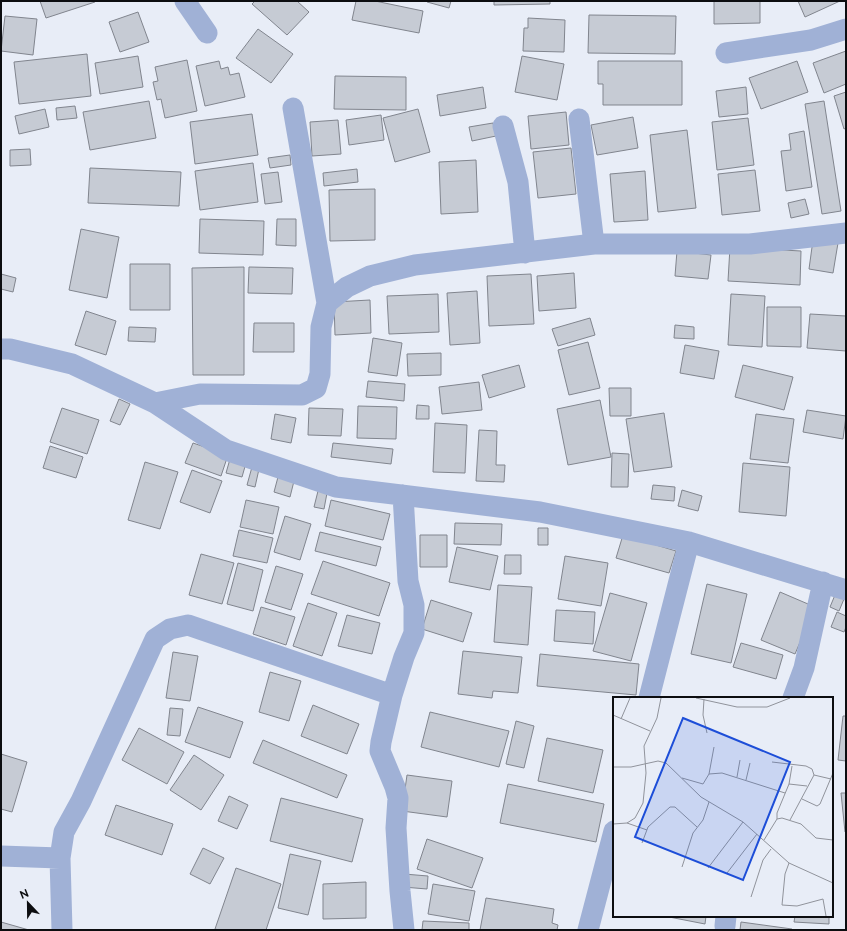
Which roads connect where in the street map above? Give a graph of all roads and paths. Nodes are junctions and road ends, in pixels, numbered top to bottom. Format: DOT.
graph roads {
  1 [pos="185,1"];
  2 [pos="846,29"];
  3 [pos="207,33"];
  4 [pos="726,52"];
  5 [pos="293,108"];
  6 [pos="579,119"];
  7 [pos="503,126"];
  8 [pos="846,233"];
  9 [pos="594,244"];
  10 [pos="525,253"];
  11 [pos="327,303"];
  12 [pos="1,349"];
  13 [pos="155,403"];
  14 [pos="403,495"];
  15 [pos="689,542"];
  16 [pos="822,582"];
  17 [pos="846,590"];
  18 [pos="392,695"];
  19 [pos="649,697"];
  20 [pos="793,697"];
  21 [pos="613,835"];
  22 [pos="1,856"];
  23 [pos="60,858"];
  24 [pos="62,930"];
  25 [pos="404,930"];
  26 [pos="588,930"];
  1 -- 3 [label="street"];
  2 -- 4 [label="street"];
  5 -- 11 [label="street"];
  6 -- 9 [label="street"];
  7 -- 10 [label="street"];
  8 -- 9 [label="street"];
  9 -- 10 [label="street"];
  10 -- 11 [label="street"];
  11 -- 13 [label="street"];
  12 -- 13 [label="street"];
  13 -- 14 [label="street"];
  14 -- 15 [label="street"];
  14 -- 18 [label="street"];
  15 -- 16 [label="street"];
  15 -- 19 [label="street"];
  16 -- 17 [label="street"];
  16 -- 20 [label="street"];
  18 -- 23 [label="street"];
  18 -- 25 [label="street"];
  21 -- 26 [label="street"];
  22 -- 23 [label="street"];
  23 -- 24 [label="street"];
}
